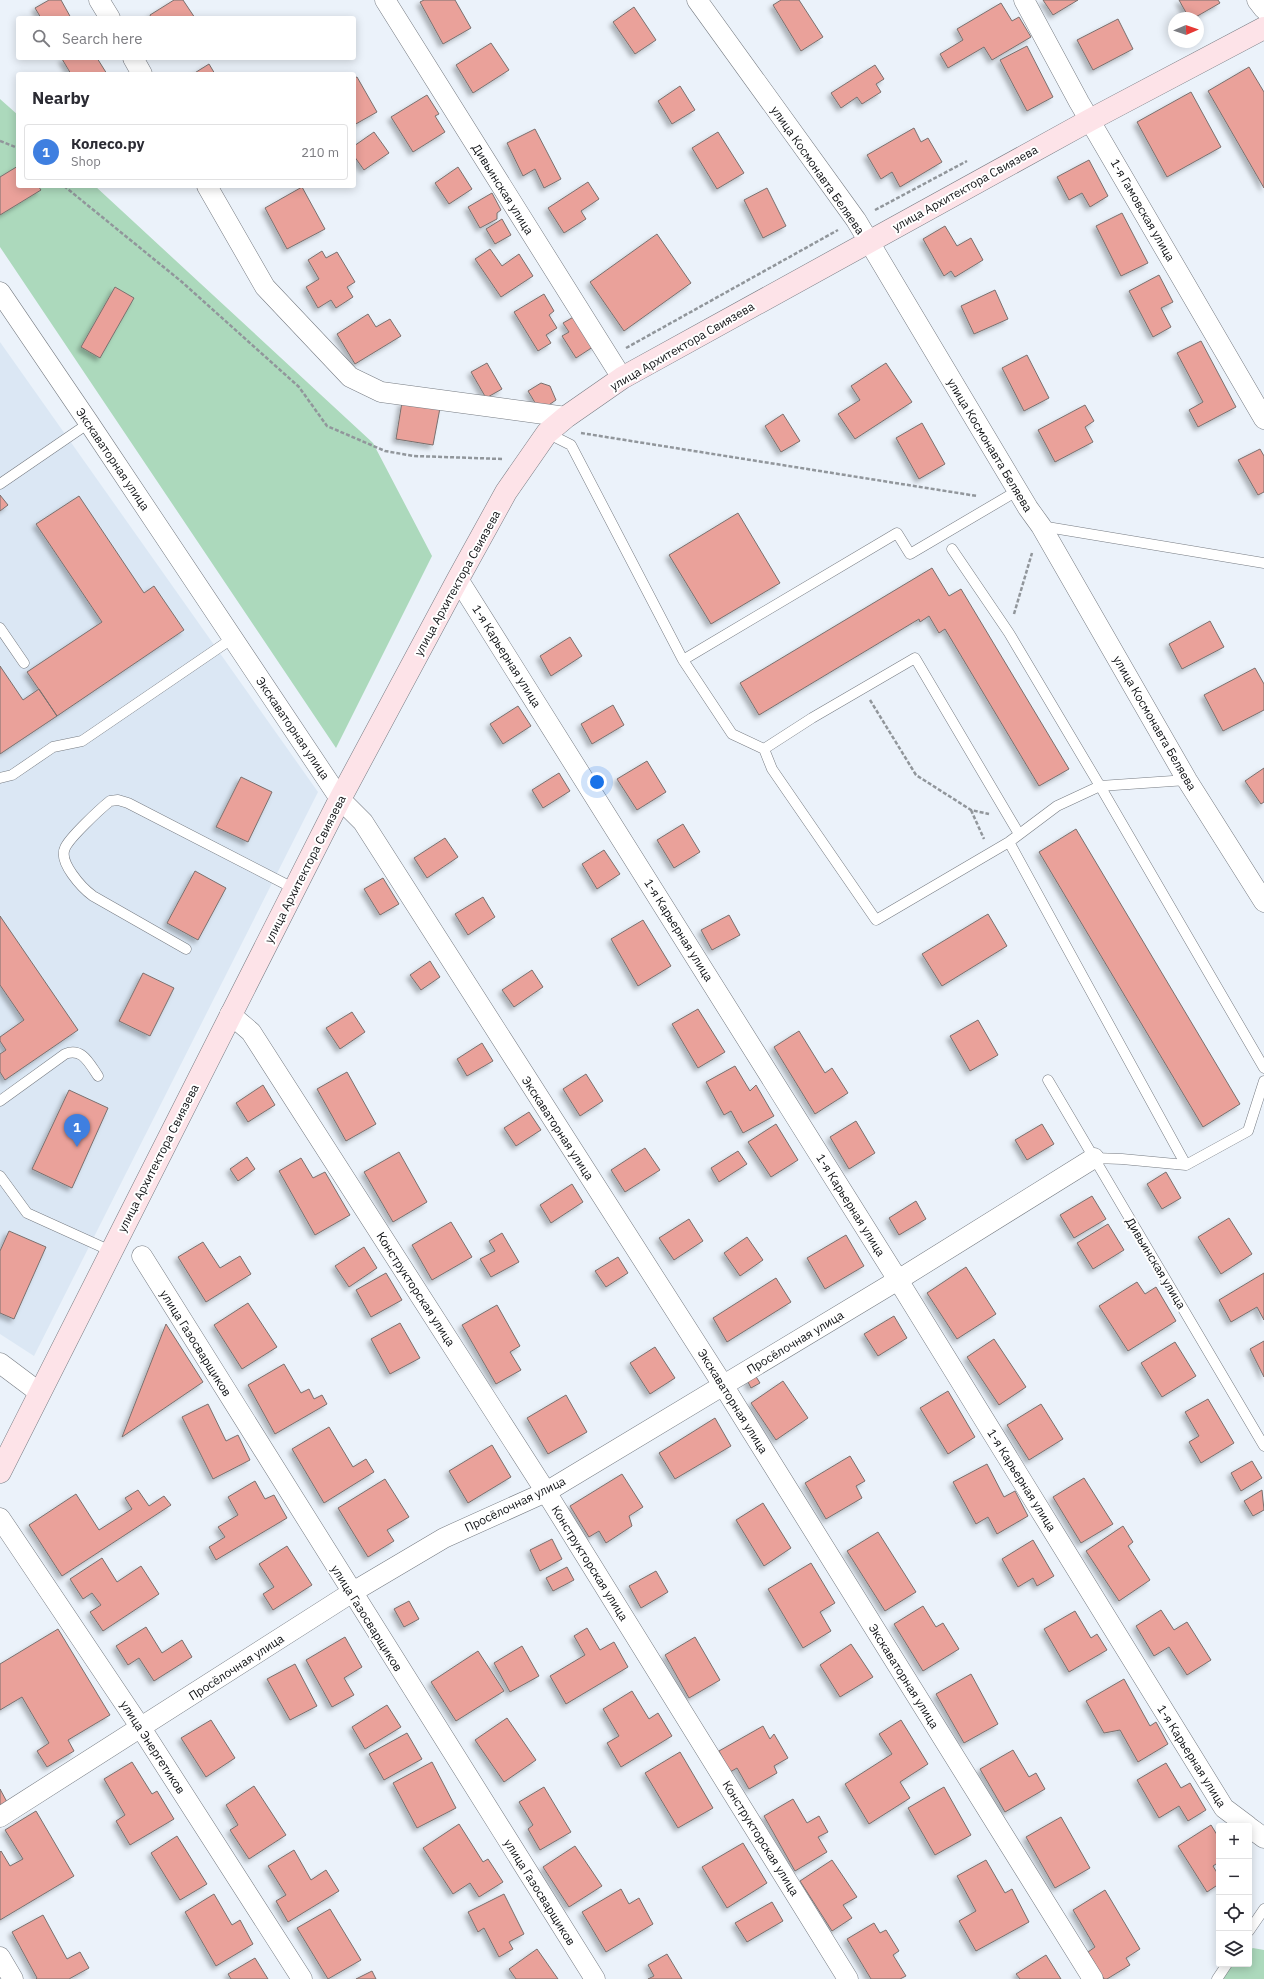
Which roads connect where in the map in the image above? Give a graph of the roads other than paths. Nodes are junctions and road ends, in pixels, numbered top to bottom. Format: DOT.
graph roads {
  1 [pos="99,0"];
  2 [pos="385,0"];
  3 [pos="697,0"];
  4 [pos="1024,0"];
  5 [pos="1257,0"];
  6 [pos="1264,9"];
  7 [pos="109,16"];
  8 [pos="1264,28"];
  9 [pos="134,60"];
  10 [pos="141,72"];
  11 [pos="1090,120"];
  12 [pos="208,188"];
  13 [pos="868,241"];
  14 [pos="2,300"];
  15 [pos="622,378"];
  16 [pos="566,417"];
  17 [pos="1264,419"];
  18 [pos="89,422"];
  19 [pos="547,433"];
  20 [pos="0,484"];
  21 [pos="1017,490"];
  22 [pos="1040,526"];
  23 [pos="952,549"];
  24 [pos="1264,563"];
  25 [pos="458,579"];
  26 [pos="0,628"];
  27 [pos="233,638"];
  28 [pos="683,660"];
  29 [pos="24,663"];
  30 [pos="764,749"];
  31 [pos="0,778"];
  32 [pos="1187,780"];
  33 [pos="1100,786"];
  34 [pos="340,799"];
  35 [pos="1019,834"];
  36 [pos="1009,842"];
  37 [pos="295,889"];
  38 [pos="1264,902"];
  39 [pos="186,949"];
  40 [pos="230,1014"];
  41 [pos="1264,1068"];
  42 [pos="98,1076"];
  43 [pos="1048,1080"];
  44 [pos="1264,1082"];
  45 [pos="0,1101"];
  46 [pos="1094,1158"];
  47 [pos="1186,1165"];
  48 [pos="1,1182"];
  49 [pos="111,1251"];
  50 [pos="142,1256"];
  51 [pos="898,1280"];
  52 [pos="0,1363"];
  53 [pos="723,1385"];
  54 [pos="40,1393"];
  55 [pos="1264,1446"];
  56 [pos="0,1472"];
  57 [pos="546,1492"];
  58 [pos="0,1518"];
  59 [pos="351,1593"];
  60 [pos="141,1728"];
  61 [pos="0,1817"];
  62 [pos="1245,1823"];
  63 [pos="1252,1828"];
  64 [pos="1264,1838"];
  65 [pos="1264,1909"];
  66 [pos="1252,1927"];
  67 [pos="0,1957"];
  68 [pos="1225,1967"];
  69 [pos="13,1979"];
  70 [pos="302,1979"];
  71 [pos="595,1979"];
  72 [pos="848,1979"];
  73 [pos="1093,1979"];
  74 [pos="1217,1979"];
  1 -- 7 [label="street"];
  2 -- 15 [label="street, Дивьинская улица"];
  3 -- 13 [label="street, улица Космонавта Беляева"];
  4 -- 11 [label="street, 1-я Гамовская улица"];
  5 -- 6 [label="street"];
  8 -- 11 [label="main road, улица Архитектора Свиязева"];
  9 -- 10 [label="street"];
  11 -- 13 [label="main road, улица Архитектора Свиязева"];
  11 -- 17 [label="street, 1-я Гамовская улица"];
  12 -- 16 [label="street"];
  13 -- 15 [label="main road, улица Архитектора Свиязева"];
  13 -- 21 [label="street, улица Космонавта Беляева"];
  14 -- 18 [label="street, Экскаваторная улица"];
  15 -- 16 [label="main road, улица Архитектора Свиязева"];
  16 -- 19 [label="main road, улица Архитектора Свиязева"];
  18 -- 20 [label="lane"];
  18 -- 27 [label="street, Экскаваторная улица"];
  19 -- 25 [label="main road, улица Архитектора Свиязева"];
  19 -- 28 [label="lane"];
  21 -- 22 [label="street, улица Космонавта Беляева"];
  21 -- 28 [label="lane"];
  22 -- 24 [label="lane"];
  22 -- 32 [label="street, улица Космонавта Беляева"];
  23 -- 33 [label="lane"];
  25 -- 34 [label="main road, улица Архитектора Свиязева"];
  25 -- 51 [label="street, 1-я Карьерная улица"];
  26 -- 29 [label="lane"];
  27 -- 31 [label="lane"];
  27 -- 34 [label="street, Экскаваторная улица"];
  28 -- 30 [label="lane"];
  30 -- 35 [label="lane"];
  30 -- 36 [label="lane"];
  32 -- 33 [label="lane"];
  32 -- 38 [label="street, улица Космонавта Беляева"];
  33 -- 35 [label="lane"];
  33 -- 41 [label="lane"];
  34 -- 37 [label="main road, улица Архитектора Свиязева"];
  34 -- 53 [label="street, Экскаваторная улица"];
  35 -- 36 [label="lane"];
  36 -- 47 [label="lane"];
  37 -- 39 [label="lane"];
  37 -- 40 [label="main road, улица Архитектора Свиязева"];
  40 -- 49 [label="main road, улица Архитектора Свиязева"];
  40 -- 57 [label="street, Конструкторская улица"];
  42 -- 45 [label="lane"];
  43 -- 46 [label="lane, Дивьинская улица"];
  44 -- 47 [label="lane"];
  46 -- 47 [label="lane"];
  46 -- 51 [label="street, Просёлочная улица"];
  46 -- 55 [label="lane, Дивьинская улица"];
  48 -- 49 [label="lane"];
  49 -- 54 [label="main road, улица Архитектора Свиязева"];
  50 -- 59 [label="street, улица Газосварщиков"];
  51 -- 53 [label="street, Просёлочная улица"];
  51 -- 62 [label="street, 1-я Карьерная улица"];
  52 -- 54 [label="street"];
  53 -- 57 [label="street, Просёлочная улица"];
  53 -- 73 [label="street, Экскаваторная улица"];
  54 -- 56 [label="main road, улица Архитектора Свиязева"];
  57 -- 59 [label="street, Просёлочная улица"];
  57 -- 72 [label="street, Конструкторская улица"];
  58 -- 60 [label="street, улица Энергетиков"];
  59 -- 60 [label="street, Просёлочная улица"];
  59 -- 71 [label="street, улица Газосварщиков"];
  60 -- 61 [label="street, Просёлочная улица"];
  60 -- 70 [label="street, улица Энергетиков"];
  63 -- 64 [label="street, 1-я Карьерная улица"];
  65 -- 66 [label="lane"];
  67 -- 69 [label="street"];
  68 -- 74 [label="lane"];
}
